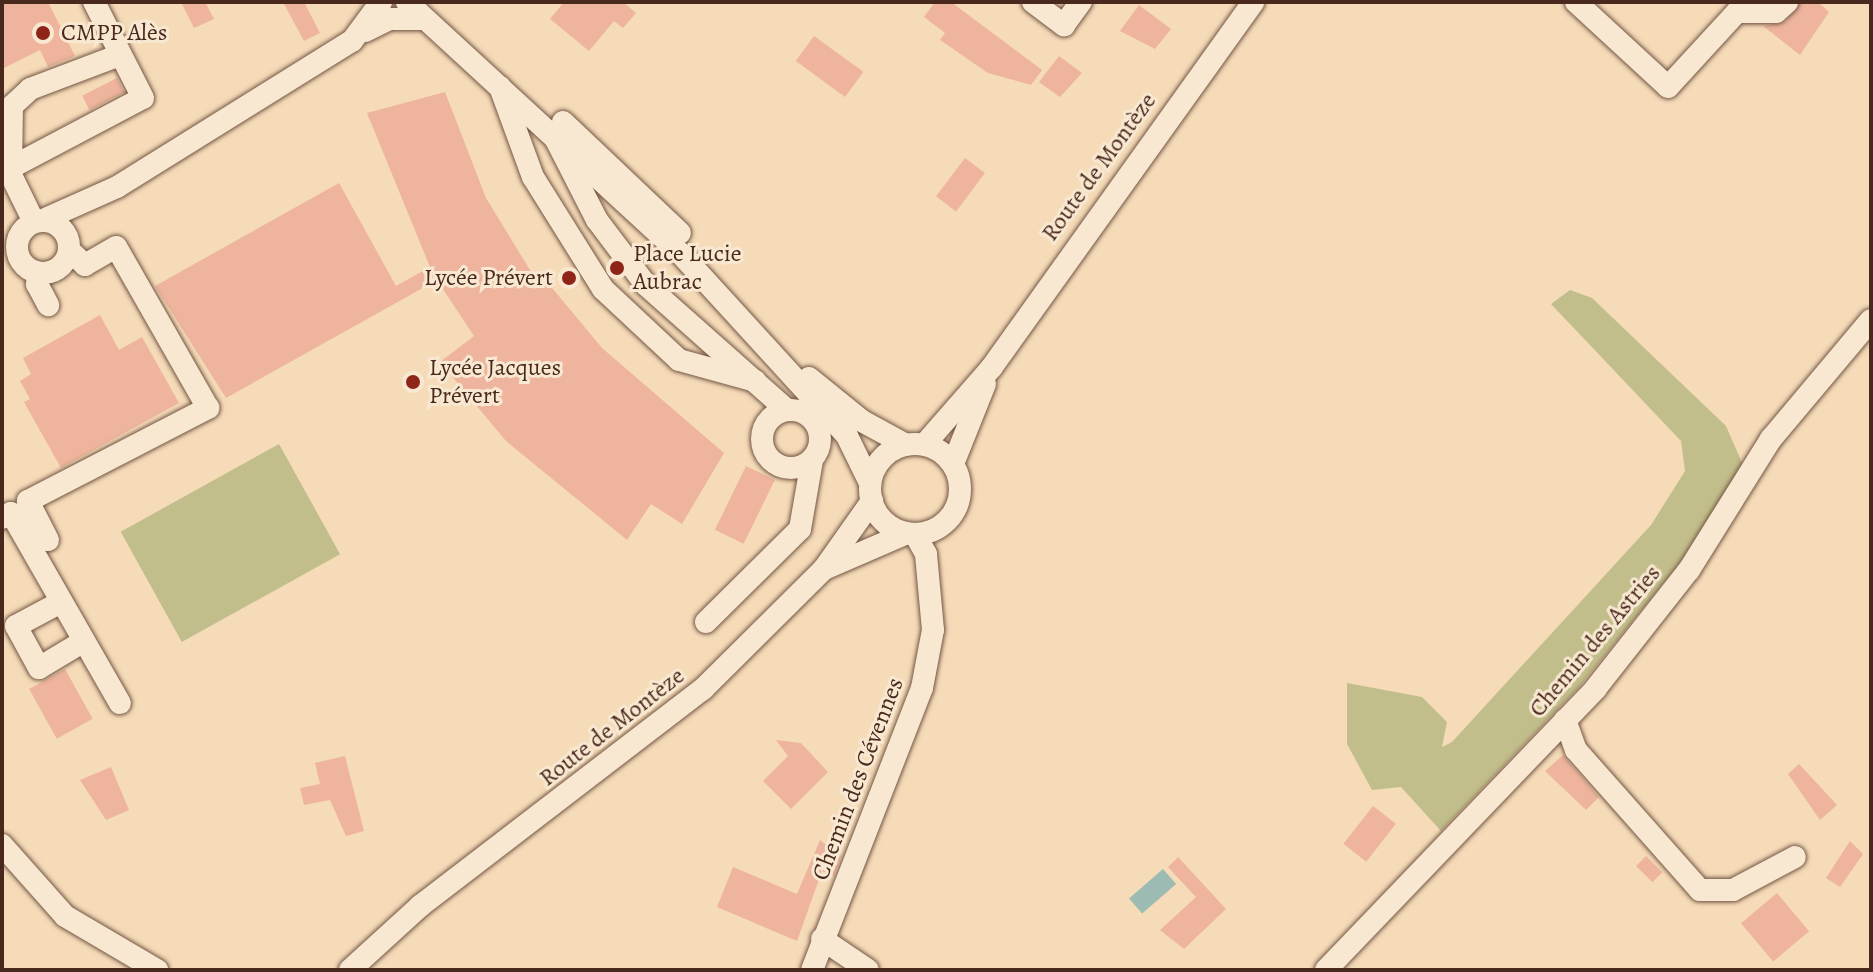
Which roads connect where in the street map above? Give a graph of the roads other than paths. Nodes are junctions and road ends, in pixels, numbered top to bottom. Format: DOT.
graph roads {
  1 [pos="94,2"];
  2 [pos="381,2"];
  3 [pos="407,2"];
  4 [pos="1033,2"];
  5 [pos="1081,2"];
  6 [pos="1253,2"];
  7 [pos="1576,2"];
  8 [pos="1787,2"];
  9 [pos="425,10"];
  10 [pos="360,34"];
  11 [pos="120,55"];
  12 [pos="500,87"];
  13 [pos="552,132"];
  14 [pos="10,168"];
  15 [pos="52,230"];
  16 [pos="41,273"];
  17 [pos="48,305"];
  18 [pos="1871,320"];
  19 [pos="992,367"];
  20 [pos="755,381"];
  21 [pos="787,410"];
  22 [pos="818,428"];
  23 [pos="847,436"];
  24 [pos="915,445"];
  25 [pos="812,460"];
  26 [pos="953,464"];
  27 [pos="871,492"];
  28 [pos="2,518"];
  29 [pos="920,538"];
  30 [pos="48,540"];
  31 [pos="824,569"];
  32 [pos="61,602"];
  33 [pos="706,622"];
  34 [pos="84,641"];
  35 [pos="120,703"];
  36 [pos="1565,720"];
  37 [pos="2,845"];
  38 [pos="1795,857"];
  39 [pos="822,939"];
  40 [pos="157,970"];
  41 [pos="350,970"];
  42 [pos="812,970"];
  43 [pos="868,970"];
  44 [pos="1326,970"];
  1 -- 11 [label="street"];
  2 -- 10 [label="street"];
  3 -- 9 [label="street"];
  4 -- 5 [label="street"];
  6 -- 19 [label="street, Route de Montèze"];
  7 -- 8 [label="street"];
  9 -- 10 [label="street"];
  9 -- 12 [label="street"];
  9 -- 24 [label="street"];
  10 -- 15 [label="street"];
  11 -- 14 [label="street"];
  11 -- 14 [label="street"];
  12 -- 13 [label="street"];
  12 -- 20 [label="street"];
  13 -- 20 [label="street"];
  13 -- 23 [label="street"];
  14 -- 15 [label="street"];
  15 -- 16 [label="street"];
  15 -- 16 [label="street"];
  15 -- 30 [label="street"];
  16 -- 17 [label="street"];
  18 -- 36 [label="street, Chemin des Astries"];
  19 -- 24 [label="street, Route de Montèze"];
  19 -- 26 [label="street, Route de Montèze"];
  20 -- 21 [label="street"];
  21 -- 22 [label="street"];
  21 -- 25 [label="street"];
  22 -- 23 [label="street"];
  22 -- 25 [label="street"];
  23 -- 27 [label="street"];
  24 -- 26 [label="street"];
  24 -- 27 [label="street"];
  25 -- 33 [label="street"];
  26 -- 29 [label="street"];
  27 -- 29 [label="street"];
  27 -- 31 [label="street"];
  28 -- 32 [label="street"];
  29 -- 31 [label="street, Route de Montèze"];
  29 -- 39 [label="street, Chemin des Cévennes"];
  31 -- 41 [label="street, Route de Montèze"];
  32 -- 34 [label="street"];
  32 -- 34 [label="street"];
  34 -- 35 [label="street"];
  36 -- 38 [label="street"];
  36 -- 44 [label="street, Chemin des Astries"];
  37 -- 40 [label="street"];
  39 -- 42 [label="street, Chemin des Cévennes"];
  39 -- 43 [label="street"];
}
